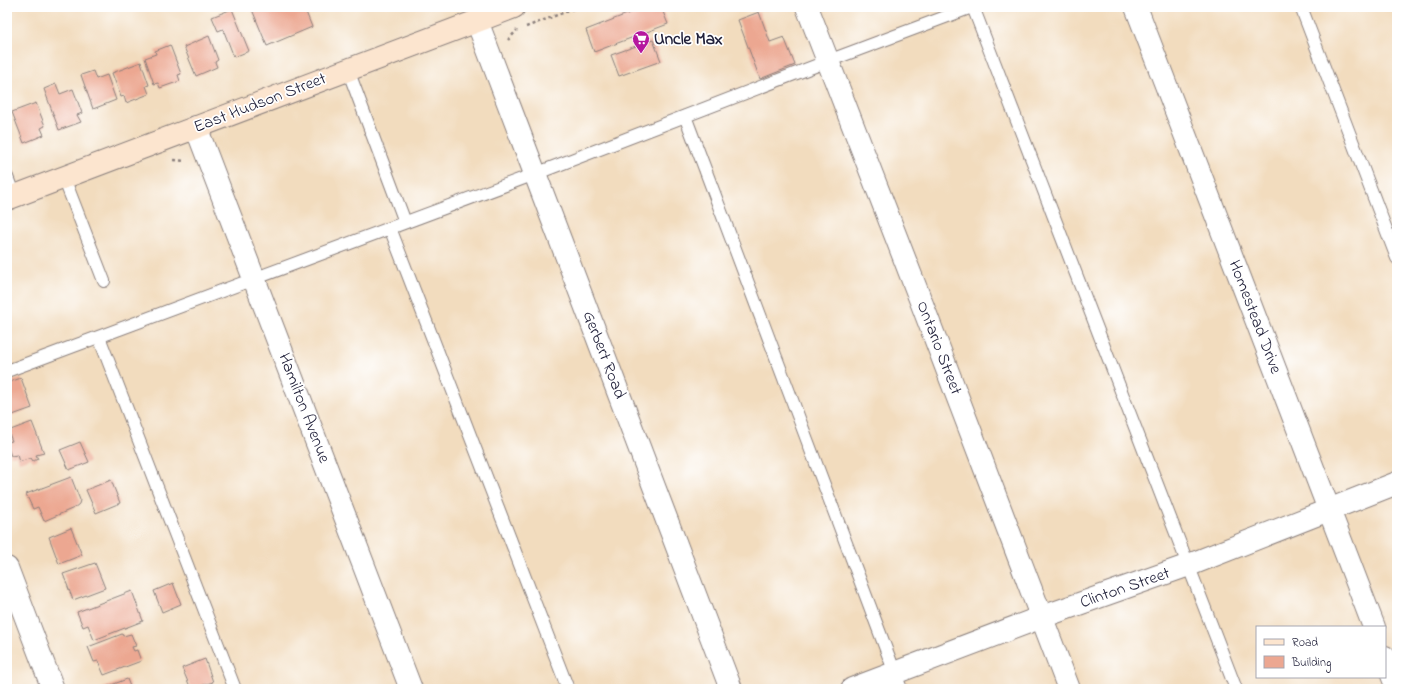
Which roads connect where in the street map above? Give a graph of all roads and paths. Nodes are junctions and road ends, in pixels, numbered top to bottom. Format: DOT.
graph roads {
  1 [pos="514,7"];
  2 [pos="578,7"];
  3 [pos="807,7"];
  4 [pos="973,7"];
  5 [pos="1136,7"];
  6 [pos="1301,7"];
  7 [pos="477,21"];
  8 [pos="507,41"];
  9 [pos="828,61"];
  10 [pos="348,70"];
  11 [pos="685,116"];
  12 [pos="196,127"];
  13 [pos="535,174"];
  14 [pos="64,178"];
  15 [pos="9,191"];
  16 [pos="405,222"];
  17 [pos="390,228"];
  18 [pos="1397,258"];
  19 [pos="254,278"];
  20 [pos="104,280"];
  21 [pos="100,336"];
  22 [pos="7,371"];
  23 [pos="1397,483"];
  24 [pos="1328,510"];
  25 [pos="1189,565"];
  26 [pos="7,568"];
  27 [pos="1042,617"];
  28 [pos="1374,626"];
  29 [pos="1386,660"];
  30 [pos="898,681"];
  31 [pos="1397,688"];
  32 [pos="53,689"];
  33 [pos="235,689"];
  34 [pos="411,689"];
  35 [pos="568,689"];
  36 [pos="731,689"];
  37 [pos="852,689"];
  38 [pos="1069,689"];
  39 [pos="1236,689"];
  1 -- 7 [label="main road, East Hudson Street"];
  2 -- 8 [label="path"];
  3 -- 9 [label="street, Ontario Street"];
  4 -- 9 [label="lane"];
  4 -- 25 [label="lane"];
  5 -- 24 [label="street, Homestead Drive"];
  6 -- 18 [label="lane"];
  7 -- 10 [label="main road, East Hudson Street"];
  7 -- 13 [label="street, Gerbert Road"];
  9 -- 11 [label="lane"];
  9 -- 27 [label="street, Ontario Street"];
  10 -- 12 [label="main road, East Hudson Street"];
  10 -- 16 [label="lane"];
  11 -- 13 [label="lane"];
  11 -- 30 [label="lane"];
  12 -- 14 [label="main road, East Hudson Street"];
  12 -- 19 [label="street, Hamilton Avenue"];
  13 -- 16 [label="lane"];
  13 -- 36 [label="street, Gerbert Road"];
  14 -- 15 [label="main road, East Hudson Street"];
  14 -- 20 [label="lane"];
  16 -- 17 [label="lane"];
  17 -- 19 [label="lane"];
  17 -- 35 [label="lane"];
  19 -- 21 [label="lane"];
  19 -- 34 [label="street, Hamilton Avenue"];
  21 -- 22 [label="lane"];
  21 -- 33 [label="lane"];
  23 -- 24 [label="street, Clinton Street"];
  24 -- 25 [label="street, Clinton Street"];
  24 -- 28 [label="street, Homestead Drive"];
  25 -- 27 [label="street, Clinton Street"];
  25 -- 39 [label="lane"];
  26 -- 32 [label="street"];
  27 -- 30 [label="street, Clinton Street"];
  27 -- 38 [label="street, Ontario Street"];
  29 -- 31 [label="street"];
  30 -- 37 [label="street, Clinton Street"];
}
